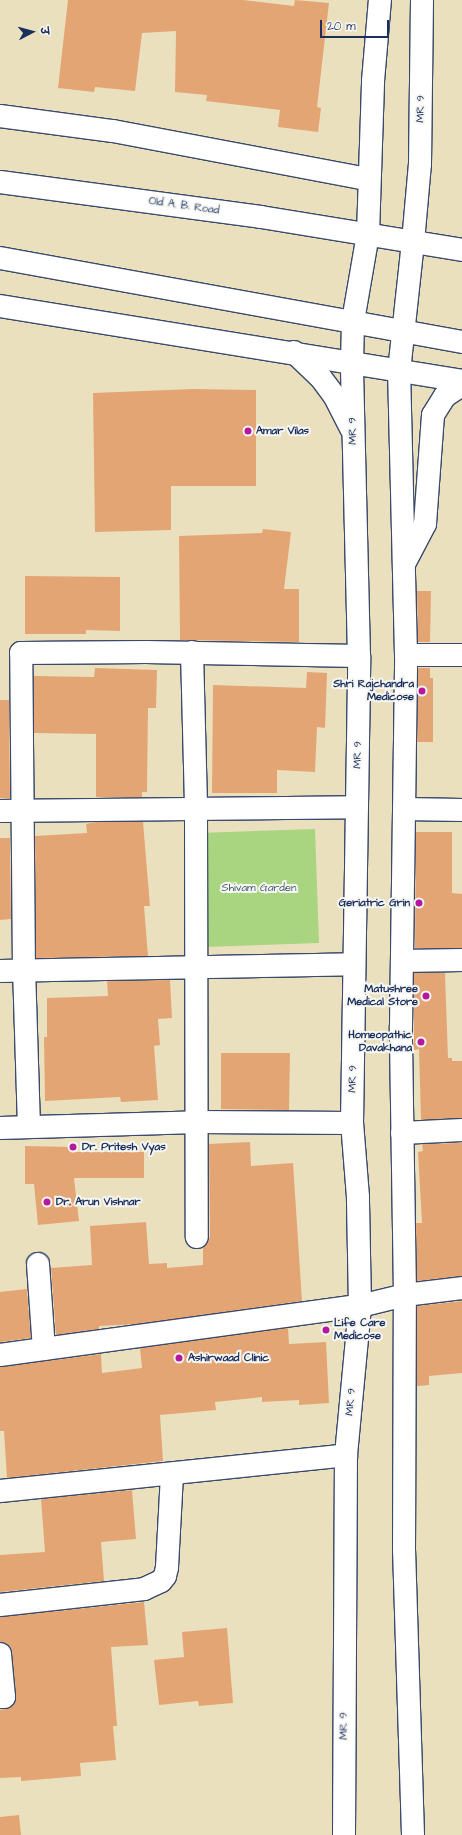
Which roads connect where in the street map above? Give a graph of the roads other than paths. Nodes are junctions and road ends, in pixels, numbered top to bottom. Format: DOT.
graph roads {
  1 [pos="380,0"];
  2 [pos="422,0"];
  3 [pos="0,116"];
  4 [pos="368,179"];
  5 [pos="0,182"];
  6 [pos="368,234"];
  7 [pos="414,242"];
  8 [pos="459,249"];
  9 [pos="0,258"];
  10 [pos="0,306"];
  11 [pos="353,321"];
  12 [pos="403,330"];
  13 [pos="462,342"];
  14 [pos="294,352"];
  15 [pos="352,363"];
  16 [pos="399,371"];
  17 [pos="462,381"];
  18 [pos="462,385"];
  19 [pos="354,434"];
  20 [pos="404,564"];
  21 [pos="192,652"];
  22 [pos="406,655"];
  23 [pos="462,655"];
  24 [pos="358,656"];
  25 [pos="357,807"];
  26 [pos="196,808"];
  27 [pos="404,809"];
  28 [pos="462,810"];
  29 [pos="0,811"];
  30 [pos="23,811"];
  31 [pos="462,960"];
  32 [pos="402,961"];
  33 [pos="354,964"];
  34 [pos="195,966"];
  35 [pos="24,970"];
  36 [pos="0,971"];
  37 [pos="198,1122"];
  38 [pos="352,1123"];
  39 [pos="29,1127"];
  40 [pos="0,1128"];
  41 [pos="462,1130"];
  42 [pos="402,1133"];
  43 [pos="197,1237"];
  44 [pos="38,1264"];
  45 [pos="462,1288"];
  46 [pos="405,1295"];
  47 [pos="360,1306"];
  48 [pos="44,1349"];
  49 [pos="0,1355"];
  50 [pos="346,1455"];
  51 [pos="172,1474"];
  52 [pos="0,1491"];
  53 [pos="0,1605"];
  54 [pos="0,1654"];
  55 [pos="0,1697"];
  56 [pos="344,1835"];
  57 [pos="413,1835"];
  1 -- 4 [label="street"];
  2 -- 7 [label="street, MR 9"];
  3 -- 4 [label="street"];
  4 -- 6 [label="street"];
  5 -- 6 [label="street, Old A. B. Road"];
  6 -- 7 [label="street, Old A. B. Road"];
  6 -- 11 [label="street, MR 9"];
  7 -- 8 [label="street"];
  7 -- 12 [label="street, MR 9"];
  9 -- 11 [label="street"];
  10 -- 14 [label="street"];
  11 -- 12 [label="street"];
  11 -- 15 [label="street, MR 9"];
  12 -- 13 [label="street"];
  12 -- 16 [label="street"];
  14 -- 15 [label="street"];
  14 -- 19 [label="street"];
  15 -- 16 [label="street"];
  15 -- 19 [label="street, MR 9"];
  16 -- 17 [label="street"];
  16 -- 20 [label="street"];
  18 -- 20 [label="street"];
  19 -- 24 [label="street, MR 9"];
  20 -- 22 [label="street"];
  21 -- 24 [label="street"];
  21 -- 26 [label="street"];
  21 -- 30 [label="street"];
  22 -- 23 [label="street"];
  22 -- 27 [label="street"];
  24 -- 25 [label="street, MR 9"];
  25 -- 26 [label="street"];
  25 -- 33 [label="street, MR 9"];
  26 -- 30 [label="street"];
  26 -- 34 [label="street"];
  27 -- 28 [label="street"];
  27 -- 32 [label="street"];
  29 -- 30 [label="street"];
  30 -- 35 [label="street"];
  31 -- 32 [label="street"];
  32 -- 42 [label="street"];
  33 -- 34 [label="street"];
  33 -- 38 [label="street, MR 9"];
  34 -- 35 [label="street"];
  34 -- 37 [label="street"];
  35 -- 36 [label="street"];
  35 -- 39 [label="street"];
  37 -- 38 [label="street"];
  37 -- 39 [label="street"];
  37 -- 43 [label="street"];
  38 -- 47 [label="street, MR 9"];
  39 -- 40 [label="street"];
  41 -- 42 [label="street"];
  42 -- 46 [label="street"];
  44 -- 48 [label="street"];
  45 -- 46 [label="street"];
  46 -- 47 [label="street"];
  46 -- 57 [label="street"];
  47 -- 48 [label="street"];
  47 -- 50 [label="street, MR 9"];
  48 -- 49 [label="street"];
  50 -- 51 [label="street"];
  50 -- 56 [label="street, MR 9"];
  51 -- 52 [label="street"];
  51 -- 53 [label="street"];
  54 -- 55 [label="street"];
}
